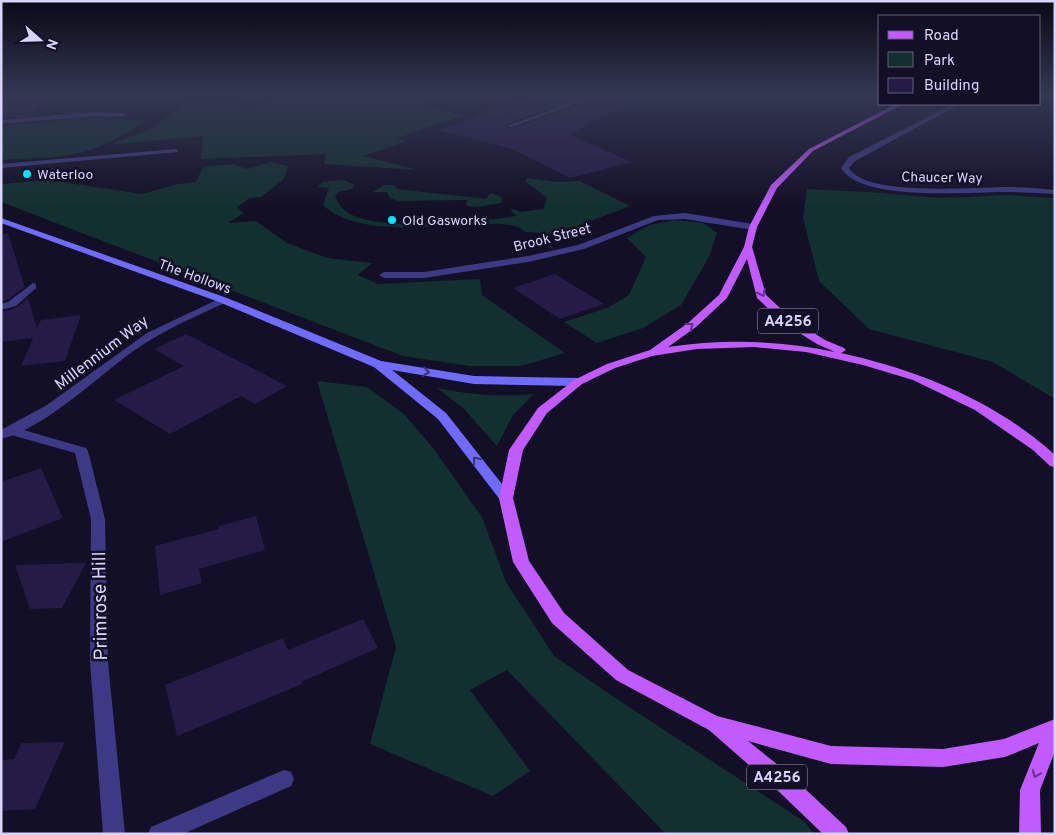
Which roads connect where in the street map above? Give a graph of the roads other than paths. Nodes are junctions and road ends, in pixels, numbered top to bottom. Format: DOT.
graph roads {
  1 [pos="844,133"];
  2 [pos="903,133"];
  3 [pos="176,151"];
  4 [pos="1,166"];
  5 [pos="1055,192"];
  6 [pos="1,220"];
  7 [pos="753,227"];
  8 [pos="748,247"];
  9 [pos="384,275"];
  10 [pos="33,286"];
  11 [pos="223,300"];
  12 [pos="1,307"];
  13 [pos="650,353"];
  14 [pos="866,362"];
  15 [pos="378,364"];
  16 [pos="578,382"];
  17 [pos="7,433"];
  18 [pos="1055,463"];
  19 [pos="506,498"];
  20 [pos="713,723"];
  21 [pos="1054,728"];
  22 [pos="284,779"];
  23 [pos="114,834"];
  24 [pos="158,834"];
  25 [pos="839,834"];
  26 [pos="1030,834"];
  1 -- 7 [label="main road, A4256"];
  2 -- 5 [label="street, Chaucer Way"];
  3 -- 4 [label="street"];
  6 -- 11 [label="main road, The Hollows"];
  7 -- 8 [label="main road, A4256"];
  7 -- 9 [label="street, Brook Street"];
  13 -- 8 [label="main road, A4256, one-way"];
  8 -- 14 [label="main road, A4256, one-way"];
  10 -- 12 [label="street"];
  11 -- 15 [label="main road, The Hollows"];
  11 -- 17 [label="street, Millennium Way"];
  13 -- 14 [label="main road"];
  13 -- 16 [label="main road"];
  14 -- 18 [label="main road"];
  15 -- 16 [label="main road, one-way"];
  19 -- 15 [label="main road, one-way"];
  16 -- 19 [label="main road"];
  17 -- 23 [label="street, Primrose Hill"];
  19 -- 20 [label="main road"];
  20 -- 21 [label="main road"];
  20 -- 25 [label="main road, A4256"];
  21 -- 26 [label="main road, one-way"];
  22 -- 24 [label="street"];
}
